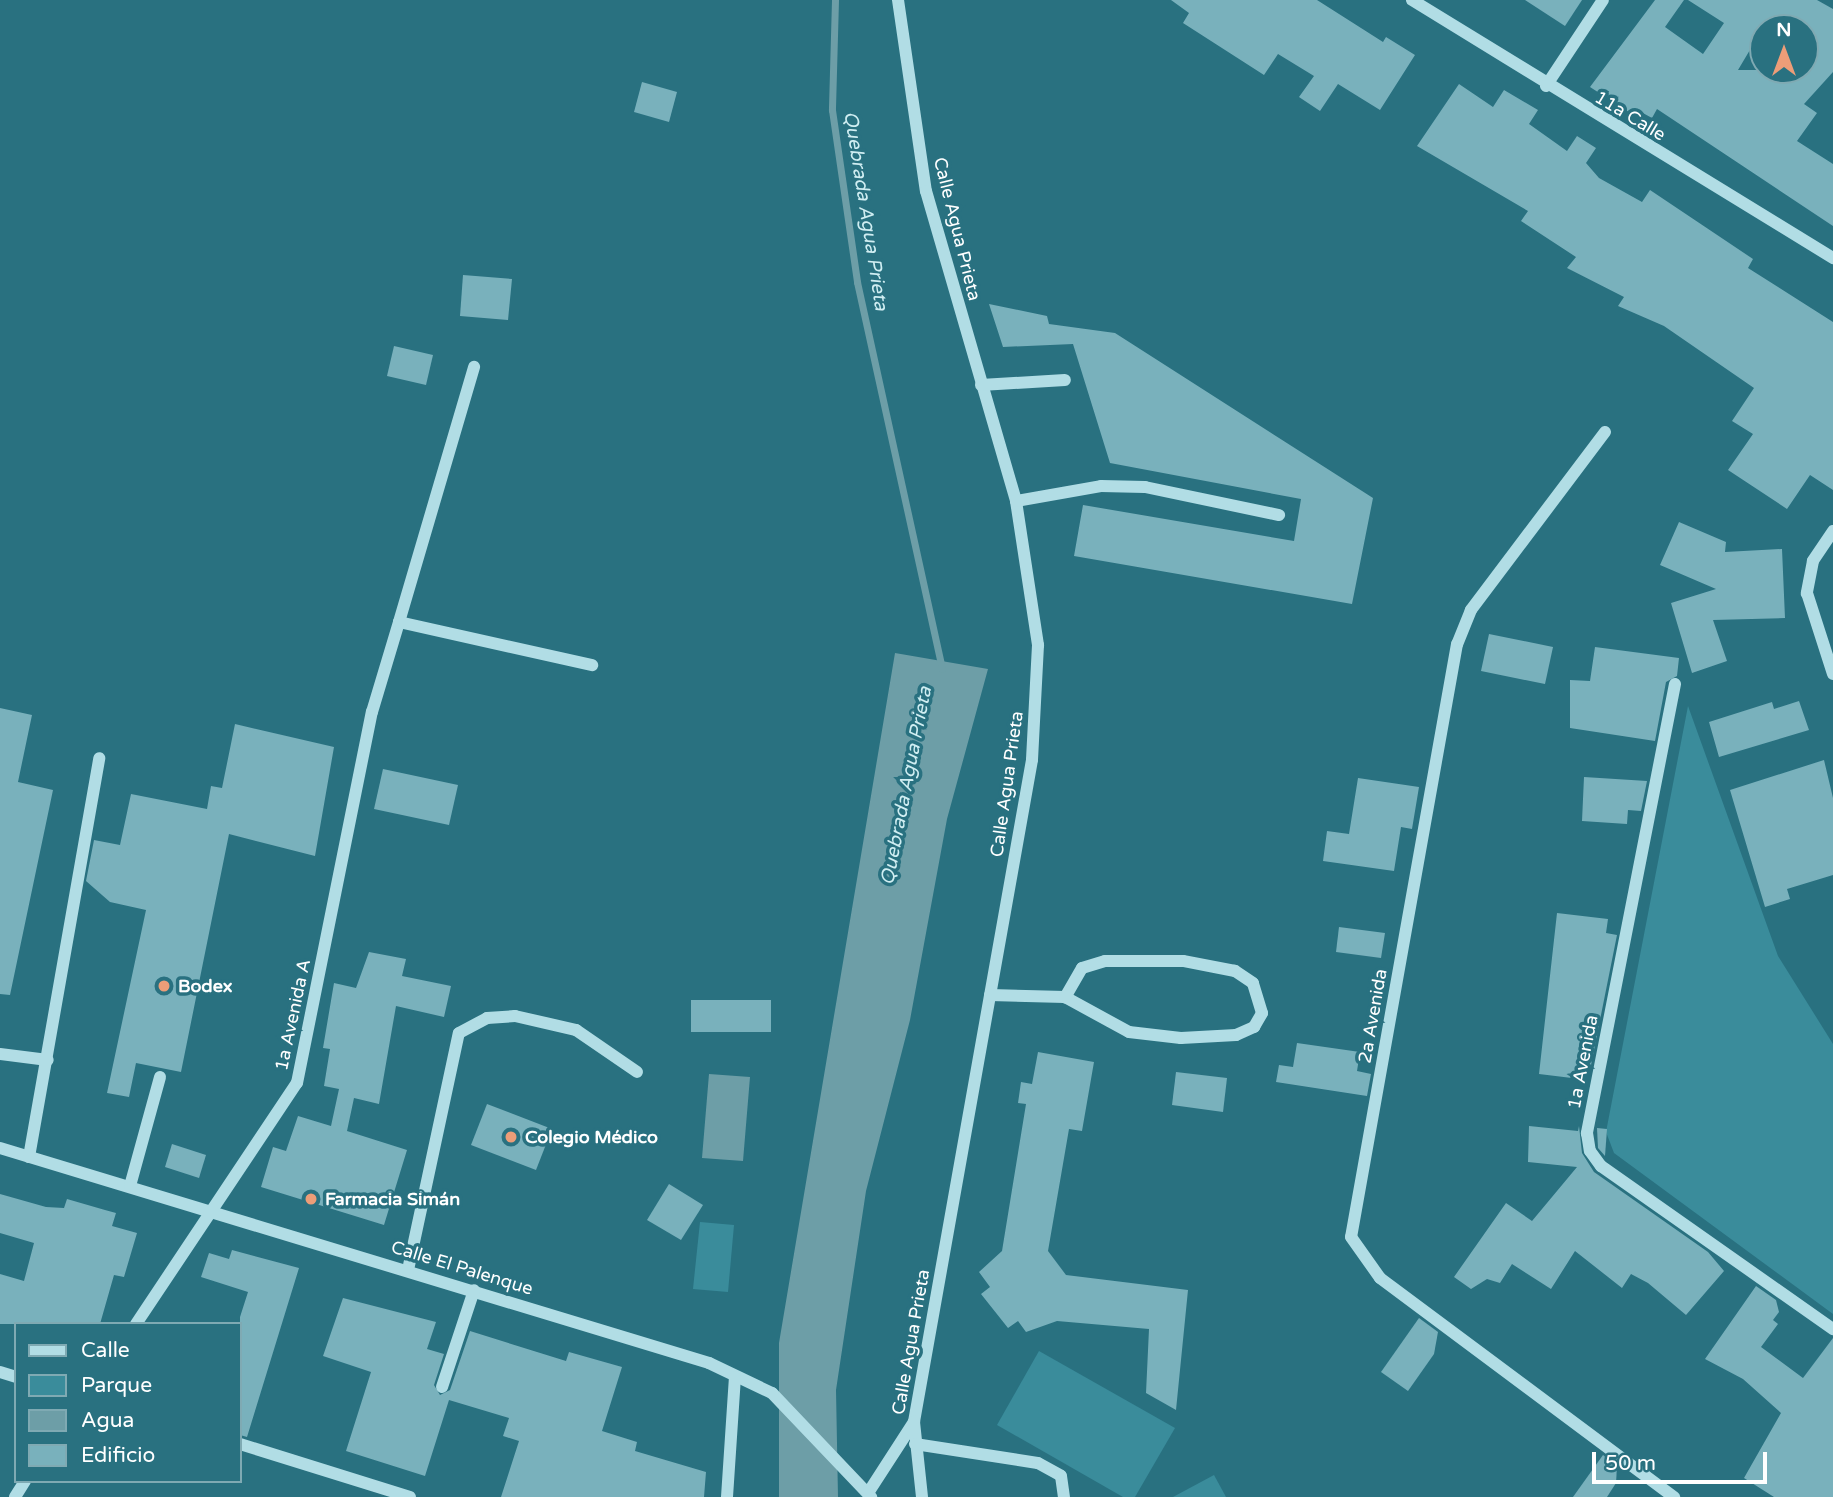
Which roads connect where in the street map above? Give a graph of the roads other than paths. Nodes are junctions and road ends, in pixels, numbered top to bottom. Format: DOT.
graph roads {
  1 [pos="898,0"];
  2 [pos="1412,0"];
  3 [pos="1603,0"];
  4 [pos="1546,86"];
  5 [pos="1833,258"];
  6 [pos="474,368"];
  7 [pos="1065,380"];
  8 [pos="981,385"];
  9 [pos="1605,432"];
  10 [pos="1016,501"];
  11 [pos="1279,515"];
  12 [pos="1833,531"];
  13 [pos="399,622"];
  14 [pos="592,665"];
  15 [pos="1833,674"];
  16 [pos="1675,684"];
  17 [pos="99,758"];
  18 [pos="990,995"];
  19 [pos="1065,997"];
  20 [pos="0,1054"];
  21 [pos="48,1060"];
  22 [pos="637,1073"];
  23 [pos="160,1077"];
  24 [pos="0,1148"];
  25 [pos="29,1157"];
  26 [pos="130,1186"];
  27 [pos="215,1213"];
  28 [pos="408,1270"];
  29 [pos="474,1290"];
  30 [pos="137,1322"];
  31 [pos="1833,1329"];
  32 [pos="735,1377"];
  33 [pos="442,1387"];
  34 [pos="914,1422"];
  35 [pos="915,1444"];
  36 [pos="242,1445"];
  37 [pos="868,1492"];
  38 [pos="410,1497"];
  39 [pos="727,1497"];
  40 [pos="922,1497"];
  41 [pos="1064,1497"];
  42 [pos="1674,1497"];
  1 -- 8 [label="street, Calle Agua Prieta"];
  2 -- 4 [label="street, 11a Calle"];
  3 -- 4 [label="street"];
  4 -- 5 [label="street, 11a Calle"];
  6 -- 13 [label="street, 1a Avenida A"];
  7 -- 8 [label="street"];
  8 -- 10 [label="street, Calle Agua Prieta"];
  9 -- 42 [label="street, 2a Avenida"];
  10 -- 11 [label="street"];
  10 -- 18 [label="street, Calle Agua Prieta"];
  12 -- 15 [label="street"];
  13 -- 14 [label="street"];
  13 -- 27 [label="street, 1a Avenida A"];
  16 -- 31 [label="street, 1a Avenida"];
  17 -- 21 [label="street"];
  18 -- 19 [label="street"];
  18 -- 34 [label="street, Calle Agua Prieta"];
  19 -- 19 [label="street"];
  20 -- 21 [label="street"];
  21 -- 25 [label="street"];
  22 -- 28 [label="street"];
  23 -- 26 [label="street"];
  24 -- 25 [label="street, Calle El Palenque"];
  25 -- 26 [label="street, Calle El Palenque"];
  26 -- 27 [label="street, Calle El Palenque"];
  27 -- 28 [label="street, Calle El Palenque"];
  27 -- 30 [label="street, 1a Avenida A"];
  28 -- 29 [label="street, Calle El Palenque"];
  29 -- 32 [label="street, Calle El Palenque"];
  29 -- 33 [label="street"];
  32 -- 37 [label="street, Calle El Palenque"];
  32 -- 39 [label="street"];
  34 -- 35 [label="street, Calle Agua Prieta"];
  34 -- 37 [label="street"];
  35 -- 40 [label="street, Calle Agua Prieta"];
  35 -- 41 [label="street"];
  36 -- 38 [label="street"];
}
